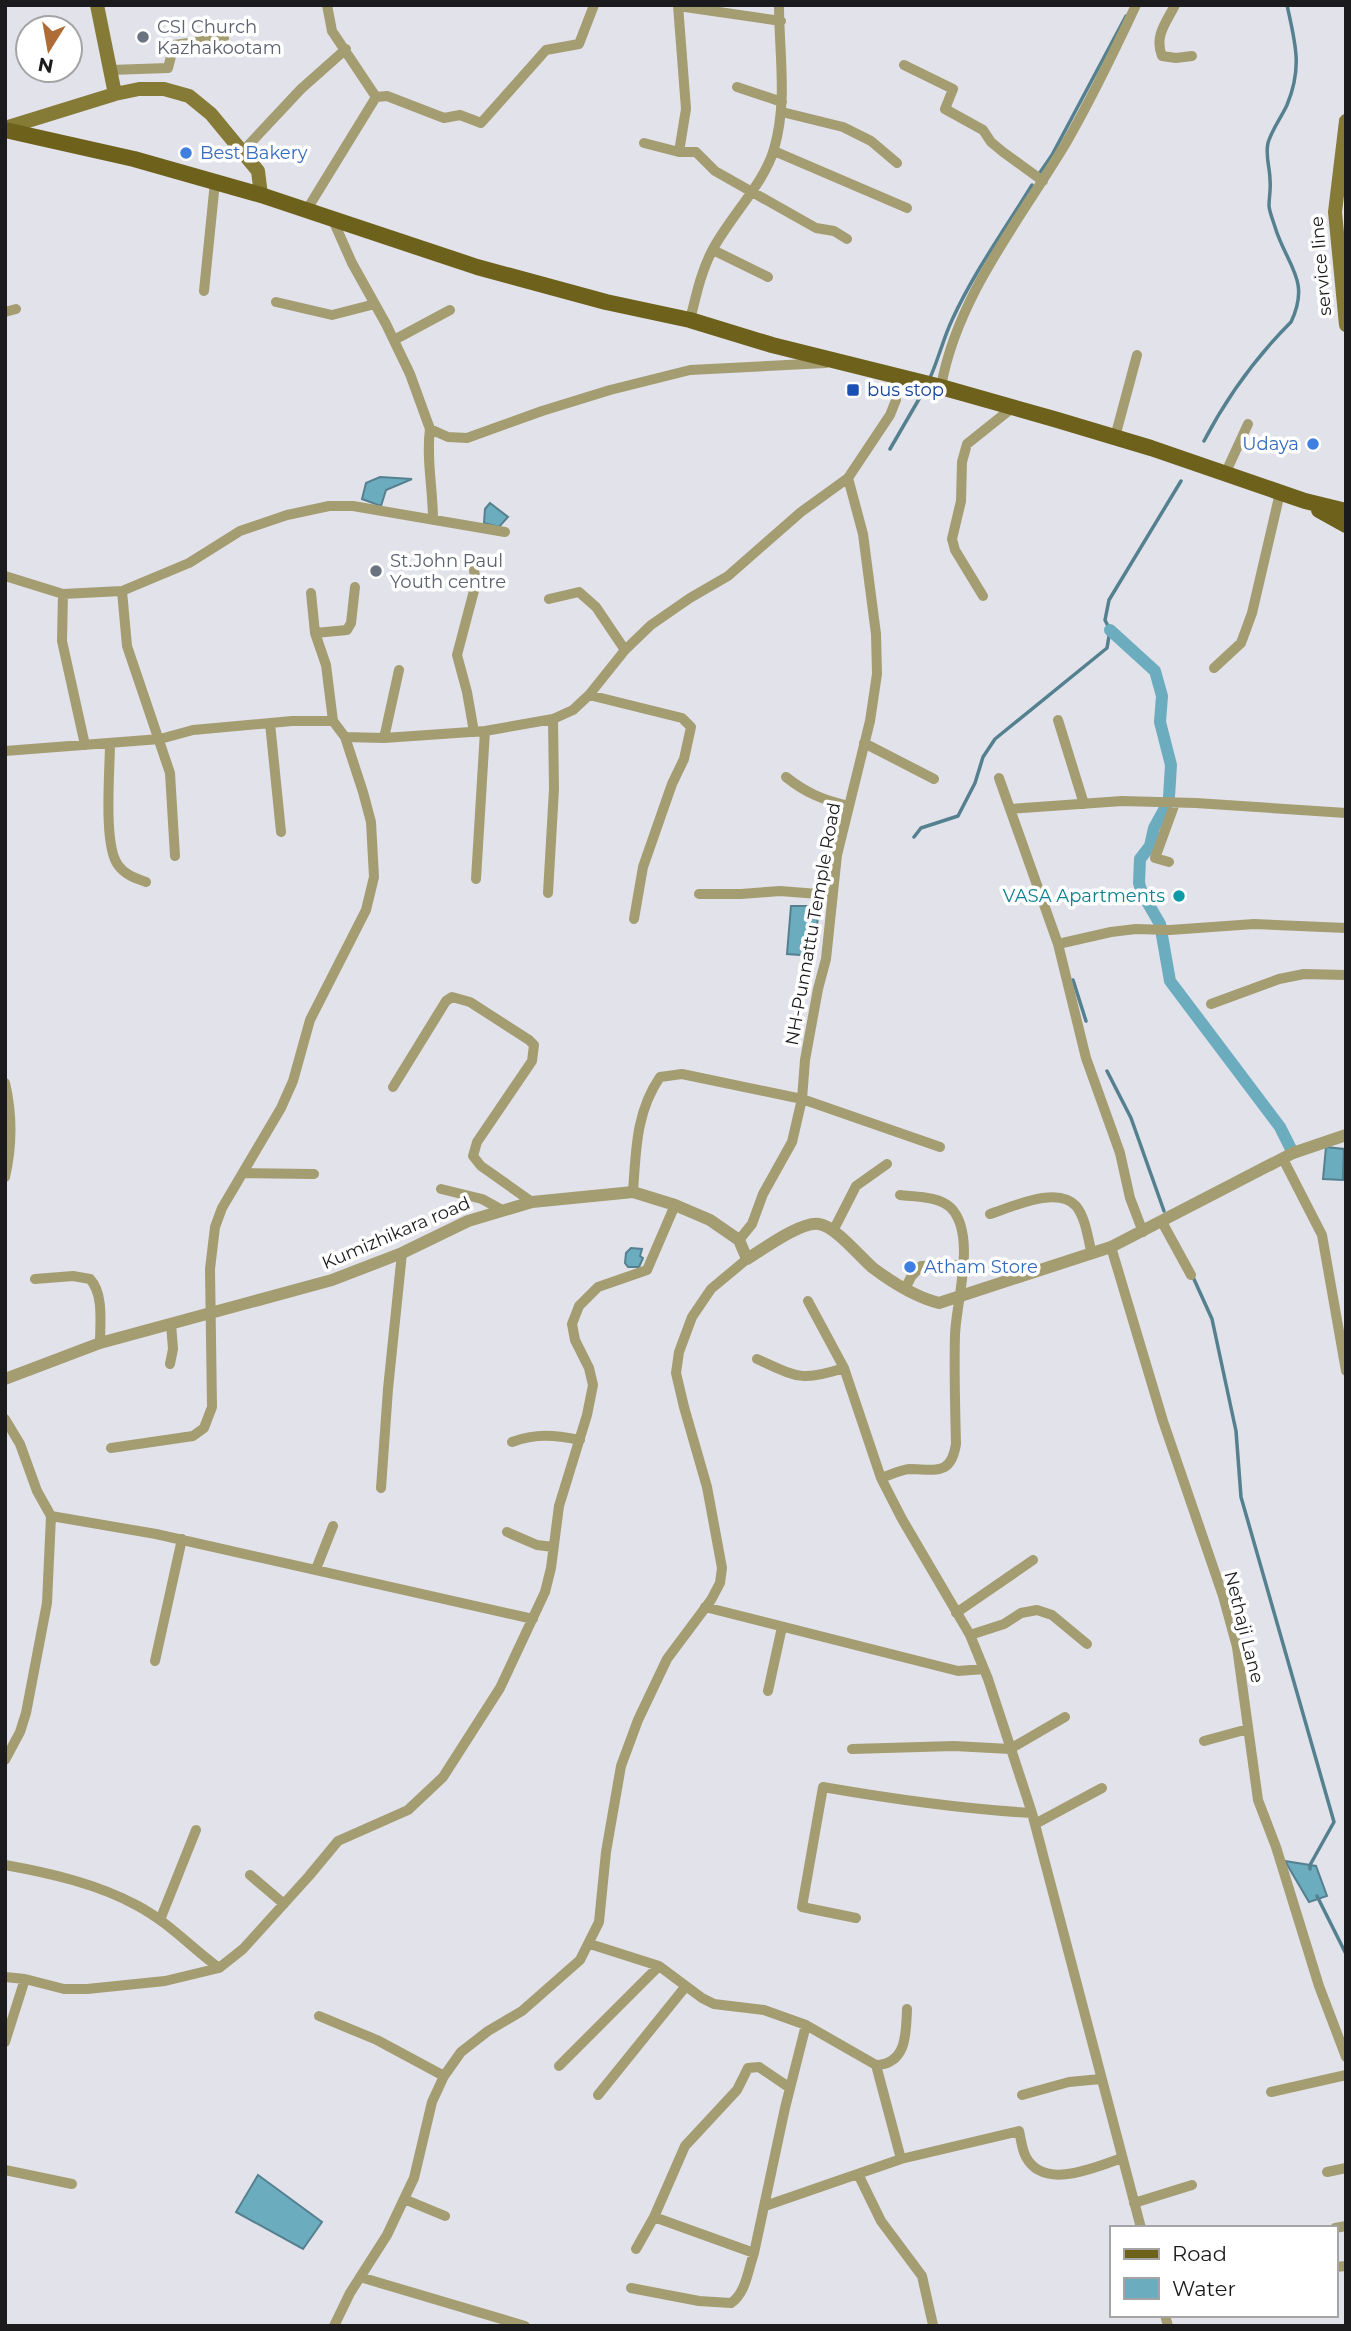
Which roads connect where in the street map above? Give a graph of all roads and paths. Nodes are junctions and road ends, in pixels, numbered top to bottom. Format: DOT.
graph roads {
  1 [pos="97,5"];
  2 [pos="327,5"];
  3 [pos="594,5"];
  4 [pos="678,5"];
  5 [pos="779,5"];
  6 [pos="1136,5"];
  7 [pos="1175,5"];
  8 [pos="781,21"];
  9 [pos="224,38"];
  10 [pos="346,49"];
  11 [pos="1192,56"];
  12 [pos="904,65"];
  13 [pos="110,70"];
  14 [pos="737,87"];
  15 [pos="115,94"];
  16 [pos="376,97"];
  17 [pos="782,107"];
  18 [pos="1346,121"];
  19 [pos="5,129"];
  20 [pos="644,143"];
  21 [pos="774,151"];
  22 [pos="242,152"];
  23 [pos="679,152"];
  24 [pos="897,163"];
  25 [pos="1043,181"];
  26 [pos="215,182"];
  27 [pos="752,190"];
  28 [pos="261,195"];
  29 [pos="907,208"];
  30 [pos="306,212"];
  31 [pos="332,218"];
  32 [pos="847,239"];
  33 [pos="713,250"];
  34 [pos="768,277"];
  35 [pos="204,291"];
  36 [pos="275,302"];
  37 [pos="375,304"];
  38 [pos="450,310"];
  39 [pos="690,320"];
  40 [pos="1346,325"];
  41 [pos="394,340"];
  42 [pos="1138,355"];
  43 [pos="841,362"];
  44 [pos="894,375"];
  45 [pos="932,385"];
  46 [pos="1012,408"];
  47 [pos="1248,424"];
  48 [pos="430,429"];
  49 [pos="1115,438"];
  50 [pos="1225,474"];
  51 [pos="848,478"];
  52 [pos="1280,493"];
  53 [pos="1305,501"];
  54 [pos="1346,511"];
  55 [pos="433,520"];
  56 [pos="1346,525"];
  57 [pos="505,532"];
  58 [pos="474,570"];
  59 [pos="5,576"];
  60 [pos="355,587"];
  61 [pos="122,591"];
  62 [pos="311,593"];
  63 [pos="63,594"];
  64 [pos="983,596"];
  65 [pos="549,599"];
  66 [pos="315,633"];
  67 [pos="625,650"];
  68 [pos="1214,668"];
  69 [pos="399,670"];
  70 [pos="589,695"];
  71 [pos="553,719"];
  72 [pos="1058,720"];
  73 [pos="333,721"];
  74 [pos="270,723"];
  75 [pos="485,731"];
  76 [pos="474,732"];
  77 [pos="345,737"];
  78 [pos="160,738"];
  79 [pos="384,738"];
  80 [pos="110,743"];
  81 [pos="864,743"];
  82 [pos="85,745"];
  83 [pos="5,751"];
  84 [pos="786,777"];
  85 [pos="999,778"];
  86 [pos="934,779"];
  87 [pos="1175,803"];
  88 [pos="1084,804"];
  89 [pos="849,806"];
  90 [pos="1010,810"];
  91 [pos="1346,813"];
  92 [pos="281,832"];
  93 [pos="175,856"];
  94 [pos="1169,862"];
  95 [pos="476,879"];
  96 [pos="146,882"];
  97 [pos="548,893"];
  98 [pos="699,894"];
  99 [pos="831,895"];
  100 [pos="634,919"];
  101 [pos="1346,928"];
  102 [pos="1058,944"];
  103 [pos="1346,975"];
  104 [pos="1211,1004"];
  105 [pos="5,1083"];
  106 [pos="393,1087"];
  107 [pos="802,1099"];
  108 [pos="1346,1135"];
  109 [pos="940,1147"];
  110 [pos="1283,1159"];
  111 [pos="887,1164"];
  112 [pos="244,1173"];
  113 [pos="314,1174"];
  114 [pos="5,1177"];
  115 [pos="441,1189"];
  116 [pos="633,1192"];
  117 [pos="900,1195"];
  118 [pos="532,1202"];
  119 [pos="675,1205"];
  120 [pos="502,1210"];
  121 [pos="990,1214"];
  122 [pos="1162,1222"];
  123 [pos="833,1231"];
  124 [pos="1143,1232"];
  125 [pos="739,1240"];
  126 [pos="1111,1247"];
  127 [pos="402,1253"];
  128 [pos="1093,1254"];
  129 [pos="747,1259"];
  130 [pos="963,1265"];
  131 [pos="1191,1275"];
  132 [pos="35,1279"];
  133 [pos="905,1289"];
  134 [pos="961,1297"];
  135 [pos="808,1301"];
  136 [pos="210,1314"];
  137 [pos="171,1324"];
  138 [pos="100,1343"];
  139 [pos="757,1359"];
  140 [pos="170,1364"];
  141 [pos="844,1368"];
  142 [pos="1346,1371"];
  143 [pos="5,1379"];
  144 [pos="5,1419"];
  145 [pos="580,1440"];
  146 [pos="512,1442"];
  147 [pos="111,1448"];
  148 [pos="881,1478"];
  149 [pos="381,1488"];
  150 [pos="51,1516"];
  151 [pos="333,1526"];
  152 [pos="507,1532"];
  153 [pos="182,1539"];
  154 [pos="553,1547"];
  155 [pos="1034,1560"];
  156 [pos="316,1569"];
  157 [pos="705,1607"];
  158 [pos="956,1613"];
  159 [pos="533,1619"];
  160 [pos="782,1627"];
  161 [pos="970,1635"];
  162 [pos="1087,1644"];
  163 [pos="155,1661"];
  164 [pos="984,1669"];
  165 [pos="768,1691"];
  166 [pos="1065,1717"];
  167 [pos="1248,1729"];
  168 [pos="1204,1741"];
  169 [pos="852,1749"];
  170 [pos="1010,1749"];
  171 [pos="5,1760"];
  172 [pos="1102,1788"];
  173 [pos="1034,1818"];
  174 [pos="196,1830"];
  175 [pos="5,1865"];
  176 [pos="250,1875"];
  177 [pos="284,1904"];
  178 [pos="856,1918"];
  179 [pos="160,1920"];
  180 [pos="590,1944"];
  181 [pos="659,1966"];
  182 [pos="219,1968"];
  183 [pos="5,1977"];
  184 [pos="25,1979"];
  185 [pos="686,1986"];
  186 [pos="907,2009"];
  187 [pos="319,2015"];
  188 [pos="806,2025"];
  189 [pos="5,2042"];
  190 [pos="1346,2057"];
  191 [pos="876,2065"];
  192 [pos="559,2066"];
  193 [pos="1346,2075"];
  194 [pos="444,2076"];
  195 [pos="1101,2079"];
  196 [pos="790,2088"];
  197 [pos="1271,2092"];
  198 [pos="598,2095"];
  199 [pos="1022,2095"];
  200 [pos="1122,2158"];
  201 [pos="901,2159"];
  202 [pos="1346,2168"];
  203 [pos="5,2170"];
  204 [pos="1327,2172"];
  205 [pos="858,2174"];
  206 [pos="72,2184"];
  207 [pos="1192,2185"];
  208 [pos="404,2199"];
  209 [pos="1134,2203"];
  210 [pos="765,2206"];
  211 [pos="445,2216"];
  212 [pos="654,2217"];
  213 [pos="1140,2226"];
  214 [pos="636,2249"];
  215 [pos="754,2253"];
  216 [pos="360,2277"];
  217 [pos="631,2288"];
  218 [pos="500,2322"];
  219 [pos="933,2325"];
  220 [pos="334,2326"];
  221 [pos="525,2326"];
  1 -- 13 [label="main road"];
  2 -- 10 [label="street"];
  3 -- 16 [label="street"];
  4 -- 8 [label="street"];
  4 -- 23 [label="street"];
  5 -- 8 [label="street"];
  6 -- 25 [label="street"];
  7 -- 11 [label="street"];
  8 -- 17 [label="street"];
  9 -- 13 [label="street"];
  10 -- 16 [label="street"];
  10 -- 22 [label="street"];
  12 -- 25 [label="street"];
  13 -- 15 [label="main road"];
  14 -- 17 [label="street"];
  15 -- 19 [label="main road"];
  15 -- 22 [label="main road"];
  16 -- 30 [label="street"];
  17 -- 21 [label="street"];
  17 -- 24 [label="street"];
  18 -- 40 [label="main road, service line"];
  19 -- 26 [label="main road"];
  20 -- 23 [label="street"];
  21 -- 27 [label="street"];
  21 -- 29 [label="street"];
  22 -- 28 [label="main road"];
  23 -- 27 [label="street"];
  25 -- 45 [label="street"];
  26 -- 28 [label="main road"];
  26 -- 35 [label="street"];
  27 -- 32 [label="street"];
  27 -- 33 [label="street"];
  28 -- 30 [label="main road"];
  30 -- 31 [label="main road"];
  31 -- 37 [label="street"];
  31 -- 39 [label="main road"];
  33 -- 34 [label="street"];
  33 -- 39 [label="street"];
  36 -- 37 [label="street"];
  37 -- 41 [label="street"];
  38 -- 41 [label="street"];
  39 -- 43 [label="main road"];
  41 -- 48 [label="street"];
  42 -- 49 [label="street"];
  43 -- 44 [label="main road"];
  43 -- 48 [label="street"];
  44 -- 45 [label="main road"];
  44 -- 51 [label="street"];
  45 -- 46 [label="main road"];
  46 -- 49 [label="main road"];
  46 -- 64 [label="street"];
  47 -- 50 [label="street"];
  48 -- 55 [label="street"];
  49 -- 50 [label="main road"];
  50 -- 52 [label="main road"];
  51 -- 67 [label="street"];
  51 -- 81 [label="street, NH-Punnattu Temple Road"];
  52 -- 53 [label="main road"];
  52 -- 68 [label="street"];
  53 -- 54 [label="main road"];
  53 -- 56 [label="main road"];
  55 -- 57 [label="street"];
  55 -- 61 [label="street"];
  58 -- 76 [label="street"];
  59 -- 63 [label="street"];
  60 -- 66 [label="street"];
  61 -- 63 [label="street"];
  61 -- 78 [label="street"];
  62 -- 66 [label="street"];
  63 -- 82 [label="street"];
  65 -- 67 [label="street"];
  66 -- 73 [label="street"];
  67 -- 70 [label="street"];
  69 -- 79 [label="street"];
  70 -- 71 [label="street"];
  70 -- 100 [label="street"];
  71 -- 75 [label="street"];
  71 -- 97 [label="street"];
  72 -- 88 [label="street"];
  73 -- 74 [label="street"];
  73 -- 77 [label="street"];
  74 -- 78 [label="street"];
  74 -- 92 [label="street"];
  75 -- 76 [label="street"];
  75 -- 95 [label="street"];
  76 -- 79 [label="street"];
  77 -- 79 [label="street"];
  77 -- 112 [label="street"];
  78 -- 80 [label="street"];
  78 -- 93 [label="street"];
  80 -- 82 [label="street"];
  80 -- 96 [label="street"];
  81 -- 86 [label="street"];
  81 -- 89 [label="street, NH-Punnattu Temple Road"];
  82 -- 83 [label="street"];
  84 -- 89 [label="street"];
  85 -- 90 [label="street"];
  87 -- 88 [label="street"];
  87 -- 91 [label="street"];
  87 -- 94 [label="street"];
  88 -- 90 [label="street"];
  89 -- 99 [label="street, NH-Punnattu Temple Road"];
  90 -- 102 [label="street"];
  98 -- 99 [label="street"];
  99 -- 107 [label="street, NH-Punnattu Temple Road"];
  101 -- 102 [label="street"];
  102 -- 124 [label="street"];
  103 -- 104 [label="street"];
  105 -- 114 [label="street"];
  106 -- 118 [label="street"];
  107 -- 109 [label="street"];
  107 -- 116 [label="street"];
  107 -- 125 [label="street, NH-Punnattu Temple Road"];
  108 -- 110 [label="street"];
  110 -- 122 [label="street"];
  110 -- 142 [label="street"];
  111 -- 123 [label="street"];
  112 -- 113 [label="street"];
  112 -- 136 [label="street"];
  115 -- 120 [label="street"];
  116 -- 118 [label="street, Kumizhikara road"];
  116 -- 119 [label="street, Kumizhikara road"];
  117 -- 130 [label="street"];
  118 -- 120 [label="street, Kumizhikara road"];
  119 -- 125 [label="street, Kumizhikara road"];
  119 -- 145 [label="street"];
  120 -- 127 [label="street, Kumizhikara road"];
  121 -- 128 [label="street"];
  122 -- 124 [label="street"];
  122 -- 131 [label="street"];
  123 -- 129 [label="street"];
  123 -- 133 [label="street"];
  124 -- 126 [label="street"];
  125 -- 129 [label="street"];
  126 -- 128 [label="street"];
  126 -- 167 [label="street, Nethaji Lane"];
  127 -- 136 [label="street, Kumizhikara road"];
  127 -- 149 [label="street"];
  128 -- 134 [label="street"];
  129 -- 157 [label="street"];
  130 -- 133 [label="street"];
  130 -- 134 [label="street"];
  132 -- 138 [label="street"];
  133 -- 134 [label="street"];
  134 -- 148 [label="street"];
  135 -- 141 [label="street"];
  136 -- 137 [label="street, Kumizhikara road"];
  136 -- 147 [label="street"];
  137 -- 138 [label="street, Kumizhikara road"];
  137 -- 140 [label="street"];
  138 -- 143 [label="street, Kumizhikara road"];
  139 -- 141 [label="street"];
  141 -- 148 [label="street"];
  144 -- 150 [label="street"];
  145 -- 146 [label="street"];
  145 -- 154 [label="street"];
  148 -- 158 [label="street"];
  150 -- 153 [label="street"];
  150 -- 171 [label="street"];
  151 -- 156 [label="street"];
  152 -- 154 [label="street"];
  153 -- 156 [label="street"];
  153 -- 163 [label="street"];
  154 -- 159 [label="street"];
  155 -- 158 [label="street"];
  156 -- 159 [label="street"];
  157 -- 160 [label="street"];
  157 -- 180 [label="street"];
  158 -- 161 [label="street"];
  159 -- 177 [label="street"];
  160 -- 164 [label="street"];
  160 -- 165 [label="street"];
  161 -- 162 [label="street"];
  161 -- 164 [label="street"];
  164 -- 170 [label="street"];
  166 -- 170 [label="street"];
  167 -- 168 [label="street"];
  167 -- 190 [label="street, Nethaji Lane"];
  169 -- 170 [label="street"];
  170 -- 173 [label="street"];
  172 -- 173 [label="street"];
  173 -- 178 [label="street"];
  173 -- 195 [label="street"];
  174 -- 179 [label="street"];
  175 -- 179 [label="street"];
  176 -- 177 [label="street"];
  177 -- 182 [label="street"];
  179 -- 182 [label="street"];
  180 -- 181 [label="street"];
  180 -- 194 [label="street"];
  181 -- 185 [label="street"];
  181 -- 192 [label="street"];
  182 -- 184 [label="street"];
  183 -- 184 [label="street"];
  184 -- 189 [label="street"];
  185 -- 188 [label="street"];
  185 -- 198 [label="street"];
  186 -- 191 [label="street"];
  187 -- 194 [label="street"];
  188 -- 191 [label="street"];
  188 -- 196 [label="street"];
  191 -- 201 [label="street"];
  193 -- 197 [label="street"];
  194 -- 208 [label="street"];
  195 -- 199 [label="street"];
  195 -- 200 [label="street"];
  196 -- 210 [label="street"];
  196 -- 212 [label="street"];
  200 -- 201 [label="street"];
  200 -- 209 [label="street"];
  201 -- 205 [label="street"];
  202 -- 204 [label="street"];
  203 -- 206 [label="street"];
  205 -- 210 [label="street"];
  205 -- 219 [label="street"];
  207 -- 209 [label="street"];
  208 -- 211 [label="street"];
  208 -- 216 [label="street"];
  209 -- 213 [label="street"];
  210 -- 215 [label="street"];
  212 -- 214 [label="street"];
  212 -- 215 [label="street"];
  215 -- 217 [label="street"];
  216 -- 218 [label="street"];
  216 -- 220 [label="street"];
  218 -- 221 [label="street"];
}
